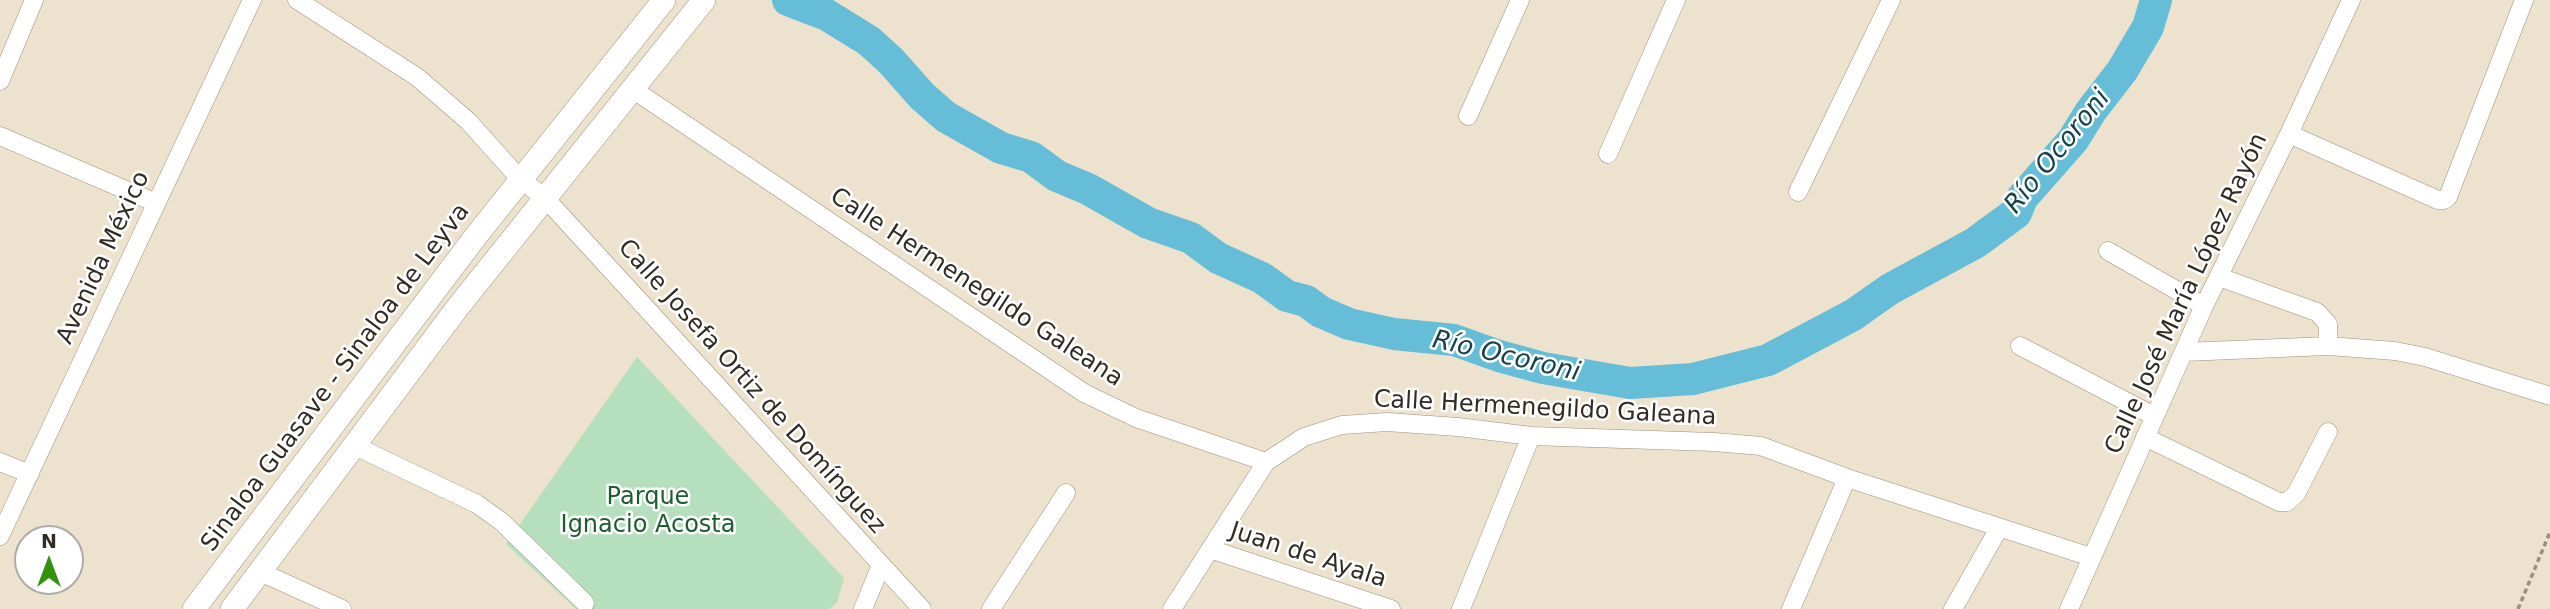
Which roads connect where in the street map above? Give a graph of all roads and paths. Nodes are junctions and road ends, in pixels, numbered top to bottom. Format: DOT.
graph roads {
  1 [pos="34,0"];
  2 [pos="252,0"];
  3 [pos="297,0"];
  4 [pos="664,0"];
  5 [pos="704,0"];
  6 [pos="1520,0"];
  7 [pos="1676,0"];
  8 [pos="1891,0"];
  9 [pos="2351,0"];
  10 [pos="2524,0"];
  11 [pos="0,81"];
  12 [pos="631,88"];
  13 [pos="1468,116"];
  14 [pos="2289,134"];
  15 [pos="0,136"];
  16 [pos="1608,154"];
  17 [pos="520,179"];
  18 [pos="1798,192"];
  19 [pos="545,198"];
  20 [pos="156,203"];
  21 [pos="2108,251"];
  22 [pos="2219,277"];
  23 [pos="2204,306"];
  24 [pos="2020,346"];
  25 [pos="2328,346"];
  26 [pos="2183,352"];
  27 [pos="2550,396"];
  28 [pos="2154,416"];
  29 [pos="2328,432"];
  30 [pos="1531,436"];
  31 [pos="2145,437"];
  32 [pos="353,445"];
  33 [pos="0,462"];
  34 [pos="1266,462"];
  35 [pos="30,474"];
  36 [pos="1847,478"];
  37 [pos="1066,493"];
  38 [pos="1999,528"];
  39 [pos="2550,532"];
  40 [pos="0,536"];
  41 [pos="1210,549"];
  42 [pos="2091,557"];
  43 [pos="881,565"];
  44 [pos="258,572"];
  45 [pos="585,603"];
  46 [pos="194,609"];
  47 [pos="232,609"];
  48 [pos="342,609"];
  49 [pos="863,609"];
  50 [pos="922,609"];
  51 [pos="991,609"];
  52 [pos="1172,609"];
  53 [pos="1391,609"];
  54 [pos="1461,609"];
  55 [pos="1791,609"];
  56 [pos="1953,609"];
  57 [pos="2069,609"];
  58 [pos="2518,609"];
  1 -- 11 [label="street"];
  2 -- 20 [label="street, Avenida México"];
  3 -- 17 [label="street, Calle Josefa Ortiz de Domínguez"];
  4 -- 17 [label="main road, Sinaloa Guasave - Sinaloa de Leyva"];
  5 -- 12 [label="main road"];
  6 -- 13 [label="street"];
  7 -- 16 [label="street"];
  8 -- 18 [label="street"];
  9 -- 14 [label="street, Calle José María López Rayón"];
  10 -- 14 [label="street"];
  12 -- 19 [label="main road"];
  12 -- 34 [label="street, Calle Hermenegildo Galeana"];
  14 -- 22 [label="street, Calle José María López Rayón"];
  15 -- 20 [label="street"];
  17 -- 19 [label="street, Calle Josefa Ortiz de Domínguez"];
  17 -- 46 [label="main road, Sinaloa Guasave - Sinaloa de Leyva"];
  19 -- 32 [label="main road"];
  19 -- 43 [label="street, Calle Josefa Ortiz de Domínguez"];
  20 -- 35 [label="street, Avenida México"];
  21 -- 23 [label="street"];
  22 -- 23 [label="street, Calle José María López Rayón"];
  22 -- 25 [label="street"];
  23 -- 26 [label="street, Calle José María López Rayón"];
  24 -- 28 [label="street"];
  25 -- 26 [label="street"];
  25 -- 27 [label="street"];
  26 -- 28 [label="street, Calle José María López Rayón"];
  28 -- 31 [label="street, Calle José María López Rayón"];
  29 -- 31 [label="street"];
  30 -- 34 [label="street, Calle Hermenegildo Galeana"];
  30 -- 36 [label="street, Calle Hermenegildo Galeana"];
  30 -- 54 [label="street"];
  31 -- 42 [label="street, Calle José María López Rayón"];
  32 -- 44 [label="main road"];
  32 -- 45 [label="street"];
  33 -- 35 [label="street"];
  34 -- 41 [label="street"];
  35 -- 40 [label="street, Avenida México"];
  36 -- 38 [label="street, Calle Hermenegildo Galeana"];
  36 -- 55 [label="street"];
  37 -- 51 [label="street"];
  38 -- 42 [label="street, Calle Hermenegildo Galeana"];
  38 -- 56 [label="street"];
  39 -- 58 [label="path"];
  41 -- 52 [label="street"];
  41 -- 53 [label="street, Juan de Ayala"];
  42 -- 57 [label="street, Calle José María López Rayón"];
  43 -- 49 [label="street"];
  43 -- 50 [label="street, Calle Josefa Ortiz de Domínguez"];
  44 -- 47 [label="main road"];
  44 -- 48 [label="street"];
}
